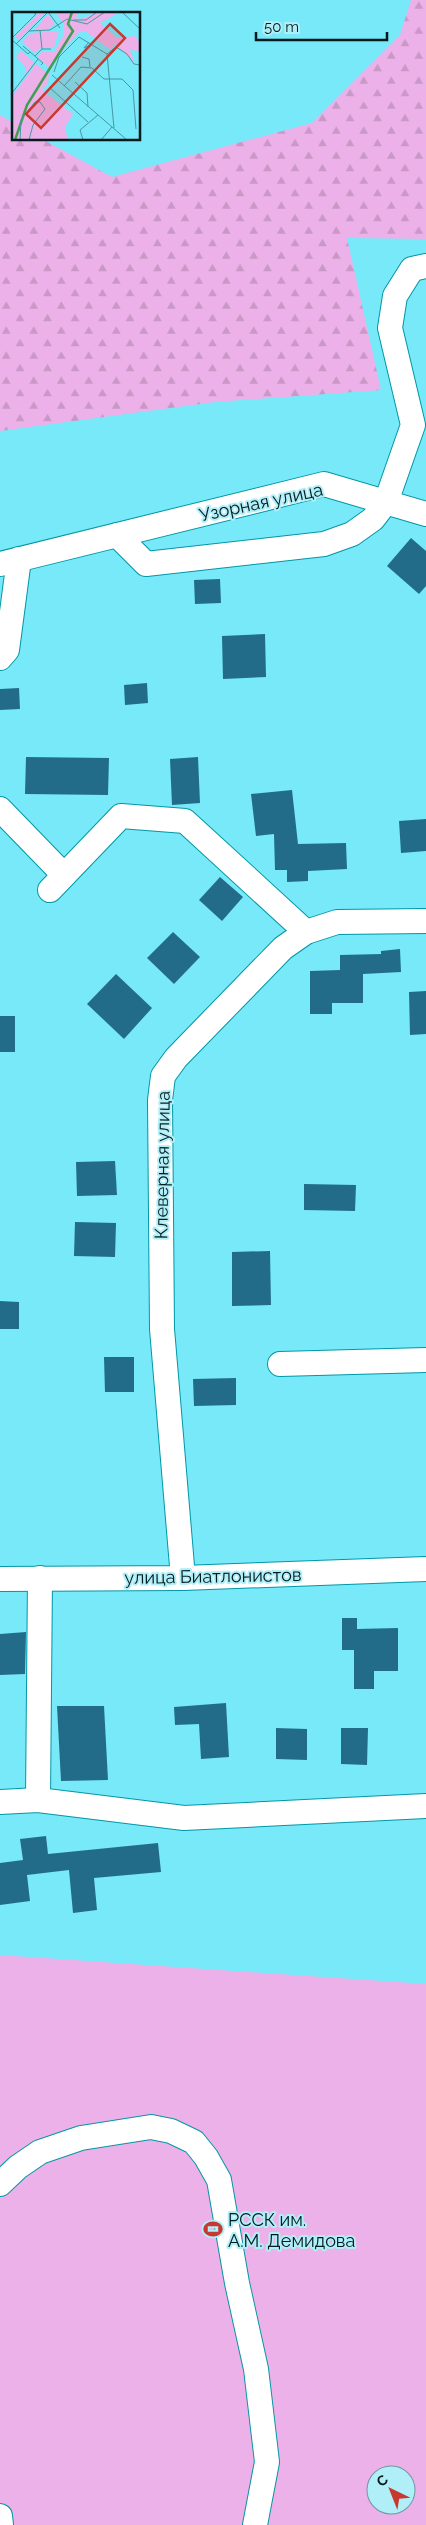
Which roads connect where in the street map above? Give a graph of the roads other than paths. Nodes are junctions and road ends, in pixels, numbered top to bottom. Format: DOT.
graph roads {
  1 [pos="426,266"];
  2 [pos="386,502"];
  3 [pos="426,514"];
  4 [pos="117,535"];
  5 [pos="10,562"];
  6 [pos="0,658"];
  7 [pos="0,809"];
  8 [pos="426,921"];
  9 [pos="306,932"];
  10 [pos="426,1360"];
  11 [pos="280,1364"];
  12 [pos="426,1569"];
  13 [pos="40,1578"];
  14 [pos="183,1578"];
  15 [pos="0,1579"];
  16 [pos="38,1800"];
  17 [pos="0,1802"];
  18 [pos="426,1806"];
  19 [pos="0,2184"];
  20 [pos="0,2516"];
  21 [pos="1,2525"];
  22 [pos="255,2525"];
  1 -- 2 [label="street"];
  2 -- 3 [label="street, Узорная улица"];
  2 -- 4 [label="street, Узорная улица"];
  2 -- 4 [label="street"];
  4 -- 5 [label="street, Узорная улица"];
  5 -- 6 [label="street"];
  7 -- 9 [label="street"];
  8 -- 9 [label="street, Клеверная улица"];
  9 -- 14 [label="street, Клеверная улица"];
  10 -- 11 [label="street"];
  12 -- 14 [label="street, улица Биатлонистов"];
  13 -- 14 [label="street, улица Биатлонистов"];
  13 -- 15 [label="street, улица Биатлонистов"];
  13 -- 16 [label="street"];
  16 -- 17 [label="street"];
  16 -- 18 [label="street"];
  19 -- 22 [label="street"];
  20 -- 21 [label="street"];
}
